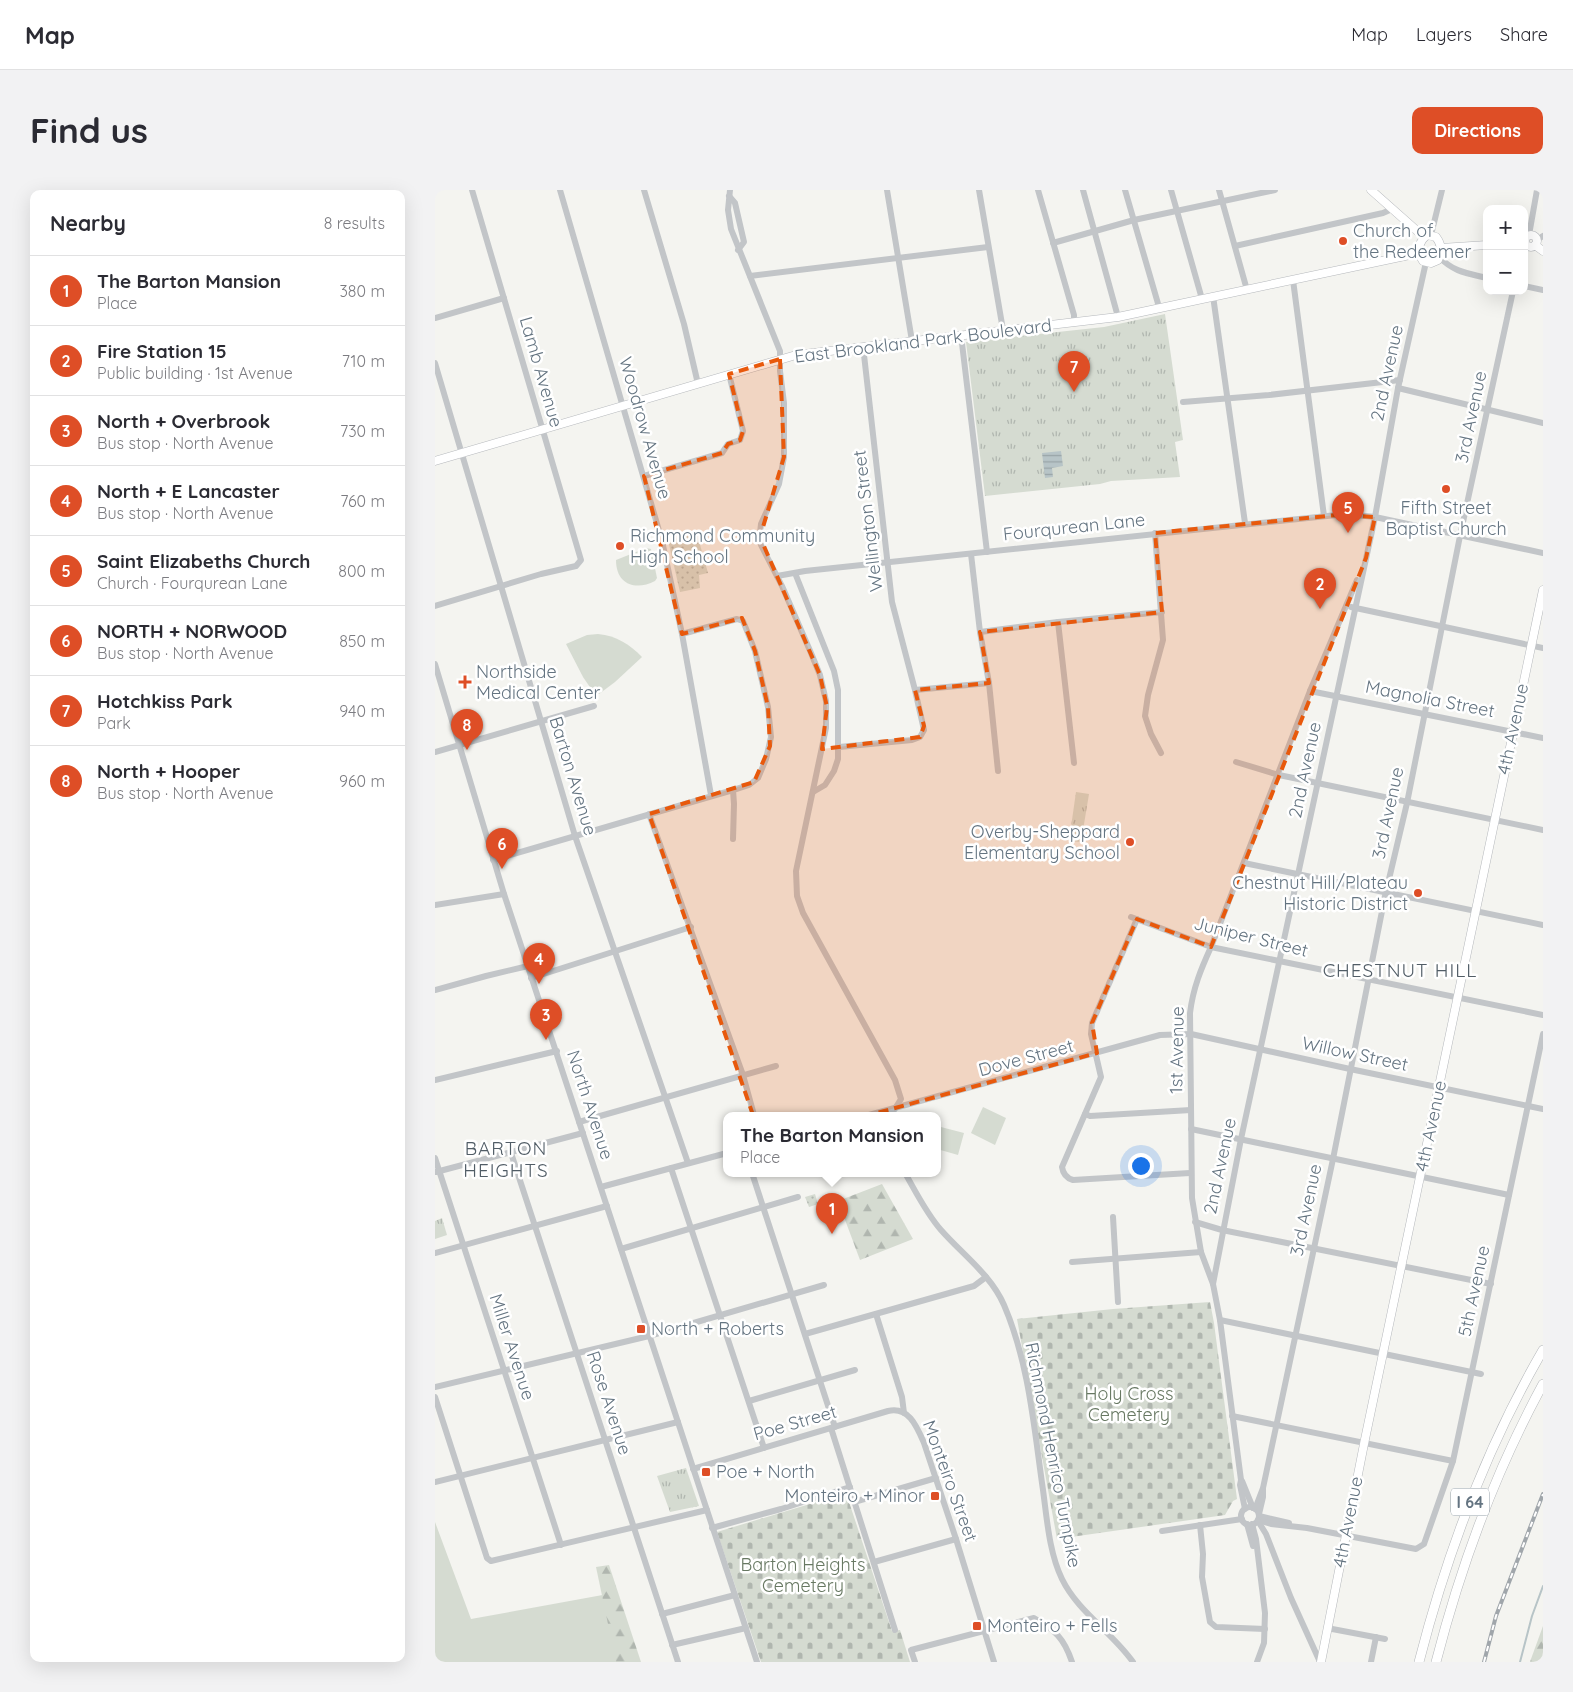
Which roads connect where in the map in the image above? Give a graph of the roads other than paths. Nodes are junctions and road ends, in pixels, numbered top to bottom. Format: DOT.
graph roads {
  1 [pos="472,190"];
  2 [pos="560,190"];
  3 [pos="644,190"];
  4 [pos="887,190"];
  5 [pos="979,190"];
  6 [pos="1038,190"];
  7 [pos="1083,190"];
  8 [pos="1125,190"];
  9 [pos="1171,190"];
  10 [pos="1219,190"];
  11 [pos="1275,190"];
  12 [pos="1371,190"];
  13 [pos="1442,190"];
  14 [pos="1537,190"];
  15 [pos="730,193"];
  16 [pos="1222,202"];
  17 [pos="1392,209"];
  18 [pos="1177,211"];
  19 [pos="1134,220"];
  20 [pos="1095,231"];
  21 [pos="1428,236"];
  22 [pos="1531,242"];
  23 [pos="1053,244"];
  24 [pos="1483,245"];
  25 [pos="1235,246"];
  26 [pos="988,247"];
  27 [pos="1441,248"];
  28 [pos="738,250"];
  29 [pos="1543,251"];
  30 [pos="1419,253"];
  31 [pos="898,257"];
  32 [pos="1439,257"];
  33 [pos="1426,262"];
  34 [pos="751,276"];
  35 [pos="1483,277"];
  36 [pos="1293,280"];
  37 [pos="1528,287"];
  38 [pos="1247,290"];
  39 [pos="1543,290"];
  40 [pos="1512,295"];
  41 [pos="1213,296"];
  42 [pos="504,298"];
  43 [pos="1202,299"];
  44 [pos="1159,307"];
  45 [pos="1117,317"];
  46 [pos="435,318"];
  47 [pos="1073,323"];
  48 [pos="1003,330"];
  49 [pos="961,335"];
  50 [pos="913,341"];
  51 [pos="863,346"];
  52 [pos="780,359"];
  53 [pos="435,363"];
  54 [pos="729,374"];
  55 [pos="1400,380"];
  56 [pos="698,384"];
  57 [pos="1398,388"];
  58 [pos="1308,390"];
  59 [pos="1228,398"];
  60 [pos="1183,402"];
  61 [pos="623,406"];
  62 [pos="1489,410"];
  63 [pos="1543,423"];
  64 [pos="543,429"];
  65 [pos="461,453"];
  66 [pos="435,461"];
  67 [pos="644,476"];
  68 [pos="1324,516"];
  69 [pos="1375,517"];
  70 [pos="1245,524"];
  71 [pos="1155,533"];
  72 [pos="1460,536"];
  73 [pos="987,552"];
  74 [pos="1543,553"];
  75 [pos="971,554"];
  76 [pos="887,563"];
  77 [pos="795,573"];
  78 [pos="777,576"];
  79 [pos="501,586"];
  80 [pos="1543,590"];
  81 [pos="435,606"];
  82 [pos="1351,607"];
  83 [pos="1162,612"];
  84 [pos="1058,622"];
  85 [pos="1442,626"];
  86 [pos="981,632"];
  87 [pos="683,634"];
  88 [pos="1530,645"];
  89 [pos="1543,648"];
  90 [pos="435,664"];
  91 [pos="989,683"];
  92 [pos="915,690"];
  93 [pos="1311,691"];
  94 [pos="1336,696"];
  95 [pos="594,706"];
  96 [pos="1423,714"];
  97 [pos="541,721"];
  98 [pos="1513,731"];
  99 [pos="1543,738"];
  100 [pos="460,744"];
  101 [pos="839,747"];
  102 [pos="435,752"];
  103 [pos="1161,753"];
  104 [pos="1236,762"];
  105 [pos="1075,763"];
  106 [pos="998,771"];
  107 [pos="1279,776"];
  108 [pos="1317,783"];
  109 [pos="733,790"];
  110 [pos="813,792"];
  111 [pos="711,795"];
  112 [pos="1407,803"];
  113 [pos="649,814"];
  114 [pos="1495,820"];
  115 [pos="1543,830"];
  116 [pos="575,836"];
  117 [pos="733,839"];
  118 [pos="493,860"];
  119 [pos="1244,863"];
  120 [pos="1298,875"];
  121 [pos="1386,893"];
  122 [pos="504,894"];
  123 [pos="435,905"];
  124 [pos="1476,912"];
  125 [pos="1543,924"];
  126 [pos="691,927"];
  127 [pos="1211,947"];
  128 [pos="615,950"];
  129 [pos="1280,962"];
  130 [pos="528,966"];
  131 [pos="531,978"];
  132 [pos="1368,979"];
  133 [pos="435,990"];
  134 [pos="1458,998"];
  135 [pos="1543,1016"];
  136 [pos="1191,1034"];
  137 [pos="1543,1034"];
  138 [pos="1261,1048"];
  139 [pos="557,1051"];
  140 [pos="1097,1053"];
  141 [pos="776,1066"];
  142 [pos="1350,1069"];
  143 [pos="743,1075"];
  144 [pos="435,1080"];
  145 [pos="1439,1087"];
  146 [pos="667,1098"];
  147 [pos="1528,1106"];
  148 [pos="895,1109"];
  149 [pos="1543,1109"];
  150 [pos="1191,1110"];
  151 [pos="753,1112"];
  152 [pos="882,1112"];
  153 [pos="893,1112"];
  154 [pos="1085,1114"];
  155 [pos="579,1122"];
  156 [pos="1191,1129"];
  157 [pos="583,1134"];
  158 [pos="1241,1139"];
  159 [pos="511,1153"];
  160 [pos="723,1154"];
  161 [pos="435,1158"];
  162 [pos="1333,1159"];
  163 [pos="688,1163"];
  164 [pos="671,1168"];
  165 [pos="437,1172"];
  166 [pos="1190,1173"];
  167 [pos="1421,1176"];
  168 [pos="753,1177"];
  169 [pos="907,1177"];
  170 [pos="601,1187"];
  171 [pos="1509,1195"];
  172 [pos="798,1197"];
  173 [pos="607,1206"];
  174 [pos="763,1207"];
  175 [pos="1113,1217"];
  176 [pos="1195,1222"];
  177 [pos="535,1226"];
  178 [pos="690,1228"];
  179 [pos="1222,1230"];
  180 [pos="463,1245"];
  181 [pos="1313,1247"];
  182 [pos="621,1249"];
  183 [pos="1201,1252"];
  184 [pos="435,1253"];
  185 [pos="1115,1259"];
  186 [pos="1072,1262"];
  187 [pos="1402,1265"];
  188 [pos="986,1277"];
  189 [pos="1213,1284"];
  190 [pos="1491,1284"];
  191 [pos="824,1285"];
  192 [pos="791,1294"];
  193 [pos="1118,1302"];
  194 [pos="875,1314"];
  195 [pos="720,1315"];
  196 [pos="1220,1320"];
  197 [pos="805,1334"];
  198 [pos="649,1336"];
  199 [pos="1294,1336"];
  200 [pos="1543,1350"];
  201 [pos="576,1353"];
  202 [pos="1383,1354"];
  203 [pos="855,1370"];
  204 [pos="504,1371"];
  205 [pos="1472,1373"];
  206 [pos="1481,1374"];
  207 [pos="819,1380"];
  208 [pos="1543,1384"];
  209 [pos="435,1387"];
  210 [pos="435,1397"];
  211 [pos="749,1401"];
  212 [pos="904,1413"];
  213 [pos="1232,1416"];
  214 [pos="678,1422"];
  215 [pos="1276,1424"];
  216 [pos="833,1427"];
  217 [pos="605,1440"];
  218 [pos="1364,1444"];
  219 [pos="764,1448"];
  220 [pos="533,1458"];
  221 [pos="1453,1461"];
  222 [pos="693,1469"];
  223 [pos="460,1475"];
  224 [pos="936,1478"];
  225 [pos="1241,1480"];
  226 [pos="435,1482"];
  227 [pos="850,1487"];
  228 [pos="855,1502"];
  229 [pos="707,1510"];
  230 [pos="1254,1518"];
  231 [pos="1200,1525"];
  232 [pos="633,1527"];
  233 [pos="712,1528"];
  234 [pos="1162,1531"];
  235 [pos="1346,1536"];
  236 [pos="956,1539"];
  237 [pos="561,1545"];
  238 [pos="874,1562"];
  239 [pos="735,1595"];
  240 [pos="662,1614"];
  241 [pos="746,1628"];
  242 [pos="1327,1628"];
  243 [pos="1265,1629"];
  244 [pos="895,1630"];
  245 [pos="984,1631"];
  246 [pos="1376,1637"];
  247 [pos="1385,1639"];
  248 [pos="672,1645"];
  249 [pos="678,1662"];
  250 [pos="757,1662"];
  251 [pos="915,1662"];
  252 [pos="993,1662"];
  253 [pos="1071,1662"];
  254 [pos="1133,1662"];
  255 [pos="1257,1662"];
  256 [pos="1320,1662"];
  257 [pos="1371,1662"];
  258 [pos="1419,1662"];
  259 [pos="1436,1662"];
  1 -- 42 [label="street, Lamb Avenue"];
  2 -- 61 [label="street, Woodrow Avenue"];
  3 -- 56 [label="street"];
  4 -- 31 [label="street"];
  5 -- 26 [label="street"];
  6 -- 23 [label="street"];
  7 -- 20 [label="street"];
  8 -- 19 [label="street"];
  9 -- 18 [label="street"];
  10 -- 16 [label="street"];
  11 -- 16 [label="street"];
  12 -- 17 [label="main road"];
  13 -- 21 [label="street"];
  14 -- 22 [label="street"];
  15 -- 28 [label="street"];
  15 -- 28 [label="street"];
  16 -- 18 [label="street"];
  16 -- 25 [label="street"];
  17 -- 21 [label="main road"];
  17 -- 25 [label="street"];
  18 -- 19 [label="street"];
  18 -- 43 [label="street"];
  19 -- 20 [label="street"];
  19 -- 44 [label="street"];
  20 -- 23 [label="street"];
  20 -- 45 [label="street"];
  21 -- 27 [label="main road"];
  21 -- 30 [label="main road"];
  22 -- 29 [label="main road"];
  23 -- 47 [label="street"];
  24 -- 27 [label="main road"];
  25 -- 38 [label="street"];
  26 -- 31 [label="street"];
  26 -- 48 [label="street"];
  27 -- 32 [label="main road"];
  28 -- 34 [label="street"];
  30 -- 33 [label="main road"];
  30 -- 36 [label="main road, East Brookland Park Boulevard"];
  31 -- 34 [label="street"];
  31 -- 50 [label="street"];
  32 -- 33 [label="main road"];
  32 -- 35 [label="street"];
  33 -- 55 [label="street, 2nd Avenue"];
  34 -- 52 [label="street"];
  36 -- 38 [label="main road, East Brookland Park Boulevard"];
  36 -- 58 [label="street"];
  37 -- 39 [label="street"];
  38 -- 41 [label="main road, East Brookland Park Boulevard"];
  40 -- 62 [label="street, 3rd Avenue"];
  41 -- 43 [label="main road, East Brookland Park Boulevard"];
  41 -- 59 [label="street"];
  42 -- 46 [label="street"];
  42 -- 64 [label="street, Lamb Avenue"];
  43 -- 44 [label="main road, East Brookland Park Boulevard"];
  44 -- 45 [label="main road, East Brookland Park Boulevard"];
  45 -- 47 [label="main road, East Brookland Park Boulevard"];
  47 -- 48 [label="main road, East Brookland Park Boulevard"];
  48 -- 49 [label="main road, East Brookland Park Boulevard"];
  49 -- 50 [label="main road, East Brookland Park Boulevard"];
  49 -- 73 [label="street"];
  50 -- 51 [label="main road, East Brookland Park Boulevard"];
  51 -- 52 [label="main road, East Brookland Park Boulevard"];
  51 -- 76 [label="street, Wellington Street"];
  52 -- 54 [label="main road, East Brookland Park Boulevard"];
  52 -- 78 [label="street"];
  53 -- 65 [label="street, Barton Avenue"];
  54 -- 56 [label="main road, East Brookland Park Boulevard"];
  54 -- 67 [label="street"];
  55 -- 57 [label="street, 2nd Avenue"];
  55 -- 58 [label="street"];
  56 -- 61 [label="main road, East Brookland Park Boulevard"];
  57 -- 62 [label="street"];
  57 -- 69 [label="street, 2nd Avenue"];
  58 -- 59 [label="street"];
  58 -- 68 [label="street"];
  59 -- 60 [label="street"];
  59 -- 70 [label="street"];
  61 -- 64 [label="main road, East Brookland Park Boulevard"];
  61 -- 67 [label="street, Woodrow Avenue"];
  62 -- 63 [label="street"];
  62 -- 72 [label="street, 3rd Avenue"];
  64 -- 65 [label="main road, East Brookland Park Boulevard"];
  64 -- 79 [label="street, Lamb Avenue"];
  65 -- 66 [label="main road, East Brookland Park Boulevard"];
  65 -- 79 [label="street, Barton Avenue"];
  67 -- 87 [label="street, Woodrow Avenue"];
  68 -- 69 [label="street, Fourqurean Lane"];
  68 -- 70 [label="street, Fourqurean Lane"];
  69 -- 72 [label="street, Fourqurean Lane"];
  69 -- 82 [label="street, 2nd Avenue"];
  70 -- 71 [label="street, Fourqurean Lane"];
  71 -- 73 [label="street, Fourqurean Lane"];
  71 -- 83 [label="street"];
  72 -- 74 [label="street, Fourqurean Lane"];
  72 -- 85 [label="street, 3rd Avenue"];
  73 -- 75 [label="street, Fourqurean Lane"];
  75 -- 76 [label="street, Fourqurean Lane"];
  75 -- 86 [label="street"];
  76 -- 77 [label="street, Fourqurean Lane"];
  76 -- 92 [label="street, Wellington Street"];
  77 -- 78 [label="street, Fourqurean Lane"];
  77 -- 101 [label="street"];
  78 -- 110 [label="street"];
  79 -- 81 [label="street"];
  79 -- 97 [label="street, Barton Avenue"];
  80 -- 88 [label="main road, 4th Avenue"];
  82 -- 85 [label="street"];
  82 -- 93 [label="street, 1st Avenue"];
  82 -- 94 [label="street, 2nd Avenue"];
  83 -- 84 [label="street"];
  83 -- 103 [label="street"];
  84 -- 86 [label="street"];
  84 -- 105 [label="street"];
  85 -- 88 [label="street"];
  85 -- 96 [label="street, 3rd Avenue"];
  86 -- 91 [label="street"];
  87 -- 109 [label="street"];
  87 -- 111 [label="street, Woodrow Avenue"];
  88 -- 89 [label="street"];
  88 -- 98 [label="main road, 4th Avenue"];
  90 -- 100 [label="street, North Avenue"];
  91 -- 92 [label="street"];
  91 -- 106 [label="street"];
  92 -- 101 [label="street, Wellington Street"];
  93 -- 94 [label="street, Magnolia Street"];
  93 -- 107 [label="street, 1st Avenue"];
  94 -- 96 [label="street, Magnolia Street"];
  94 -- 108 [label="street, 2nd Avenue"];
  95 -- 97 [label="street"];
  96 -- 98 [label="street, Magnolia Street"];
  96 -- 112 [label="street, 3rd Avenue"];
  97 -- 100 [label="street"];
  97 -- 116 [label="street, Barton Avenue"];
  98 -- 99 [label="street, Magnolia Street"];
  98 -- 114 [label="main road, 4th Avenue"];
  100 -- 102 [label="street"];
  100 -- 118 [label="street, North Avenue"];
  101 -- 110 [label="street"];
  104 -- 107 [label="street"];
  107 -- 108 [label="street"];
  107 -- 119 [label="street, 1st Avenue"];
  108 -- 112 [label="street"];
  108 -- 120 [label="street, 2nd Avenue"];
  109 -- 111 [label="street"];
  109 -- 117 [label="street"];
  110 -- 148 [label="street"];
  111 -- 113 [label="street"];
  112 -- 114 [label="street"];
  112 -- 121 [label="street, 3rd Avenue"];
  113 -- 116 [label="street"];
  113 -- 126 [label="street"];
  114 -- 115 [label="street"];
  114 -- 124 [label="main road, 4th Avenue"];
  116 -- 118 [label="street"];
  116 -- 128 [label="street, Barton Avenue"];
  118 -- 122 [label="street, North Avenue"];
  119 -- 120 [label="street"];
  119 -- 127 [label="street, 1st Avenue"];
  120 -- 121 [label="street"];
  120 -- 129 [label="street, 2nd Avenue"];
  121 -- 124 [label="street"];
  121 -- 132 [label="street, 3rd Avenue"];
  122 -- 123 [label="street"];
  122 -- 130 [label="street, North Avenue"];
  124 -- 125 [label="street"];
  124 -- 134 [label="main road, 4th Avenue"];
  126 -- 128 [label="street"];
  126 -- 143 [label="street"];
  127 -- 129 [label="street, Juniper Street"];
  127 -- 136 [label="street, 1st Avenue"];
  127 -- 140 [label="street, Juniper Street"];
  128 -- 131 [label="street"];
  128 -- 146 [label="street, Barton Avenue"];
  129 -- 132 [label="street, Juniper Street"];
  129 -- 138 [label="street, 2nd Avenue"];
  130 -- 131 [label="street, North Avenue"];
  130 -- 133 [label="street"];
  131 -- 139 [label="street, North Avenue"];
  132 -- 134 [label="street, Juniper Street"];
  132 -- 142 [label="street, 3rd Avenue"];
  134 -- 135 [label="street, Juniper Street"];
  134 -- 145 [label="main road, 4th Avenue"];
  136 -- 138 [label="street, Willow Street"];
  136 -- 140 [label="street, Dove Street"];
  136 -- 150 [label="street, 1st Avenue"];
  137 -- 147 [label="street, 5th Avenue"];
  138 -- 142 [label="street, Willow Street"];
  138 -- 158 [label="street, 2nd Avenue"];
  139 -- 144 [label="street"];
  139 -- 155 [label="street, North Avenue"];
  140 -- 148 [label="street, Dove Street"];
  140 -- 154 [label="street"];
  141 -- 143 [label="street"];
  142 -- 145 [label="street, Willow Street"];
  142 -- 162 [label="street, 3rd Avenue"];
  143 -- 146 [label="street"];
  143 -- 151 [label="street"];
  145 -- 147 [label="street, Willow Street"];
  145 -- 167 [label="main road, 4th Avenue"];
  146 -- 155 [label="street"];
  146 -- 163 [label="street, Barton Avenue"];
  147 -- 149 [label="street, Willow Street"];
  147 -- 171 [label="street, 5th Avenue"];
  148 -- 152 [label="street, Dove Street"];
  148 -- 153 [label="street"];
  150 -- 154 [label="street"];
  150 -- 156 [label="street, 1st Avenue"];
  154 -- 166 [label="street"];
  155 -- 157 [label="street, North Avenue"];
  156 -- 158 [label="street"];
  156 -- 166 [label="street, 1st Avenue"];
  157 -- 159 [label="street"];
  157 -- 170 [label="street, North Avenue"];
  158 -- 162 [label="street"];
  158 -- 179 [label="street, 2nd Avenue"];
  159 -- 165 [label="street"];
  159 -- 177 [label="street, Rose Avenue"];
  160 -- 163 [label="street"];
  161 -- 165 [label="street, Miller Avenue"];
  162 -- 167 [label="street"];
  162 -- 181 [label="street, 3rd Avenue"];
  163 -- 164 [label="street"];
  164 -- 170 [label="street"];
  164 -- 178 [label="street"];
  165 -- 180 [label="street, Miller Avenue"];
  166 -- 176 [label="street, 1st Avenue"];
  167 -- 171 [label="street"];
  167 -- 187 [label="main road, 4th Avenue"];
  168 -- 174 [label="street"];
  169 -- 188 [label="street, Richmond Henrico Turnpike"];
  170 -- 173 [label="street, North Avenue"];
  171 -- 190 [label="street, 5th Avenue"];
  172 -- 174 [label="street"];
  173 -- 177 [label="street"];
  173 -- 182 [label="street, North Avenue"];
  174 -- 178 [label="street"];
  174 -- 192 [label="street"];
  175 -- 185 [label="street"];
  176 -- 179 [label="street"];
  176 -- 183 [label="street, 1st Avenue"];
  177 -- 180 [label="street"];
  177 -- 201 [label="street, Rose Avenue"];
  178 -- 182 [label="street"];
  178 -- 195 [label="street"];
  179 -- 181 [label="street"];
  179 -- 189 [label="street, 2nd Avenue"];
  180 -- 184 [label="street"];
  180 -- 204 [label="street, Miller Avenue"];
  181 -- 187 [label="street"];
  181 -- 199 [label="street, 3rd Avenue"];
  182 -- 198 [label="street, North Avenue"];
  183 -- 185 [label="street"];
  183 -- 189 [label="street, 1st Avenue"];
  185 -- 186 [label="street"];
  185 -- 193 [label="street"];
  187 -- 190 [label="street"];
  187 -- 202 [label="main road, 4th Avenue"];
  188 -- 194 [label="street"];
  188 -- 254 [label="street, Richmond Henrico Turnpike"];
  189 -- 196 [label="street, 1st Avenue"];
  190 -- 205 [label="street, 5th Avenue"];
  191 -- 192 [label="street"];
  192 -- 195 [label="street"];
  192 -- 197 [label="street"];
  194 -- 197 [label="street"];
  194 -- 212 [label="street, Monteiro Street"];
  195 -- 198 [label="street"];
  195 -- 211 [label="street"];
  196 -- 199 [label="street"];
  196 -- 213 [label="street, 1st Avenue"];
  197 -- 207 [label="street"];
  198 -- 201 [label="street"];
  198 -- 214 [label="street, North Avenue"];
  199 -- 202 [label="street"];
  199 -- 215 [label="street, 3rd Avenue"];
  200 -- 258 [label="highway, I 64"];
  201 -- 204 [label="street"];
  201 -- 217 [label="street, Rose Avenue"];
  202 -- 205 [label="street"];
  202 -- 218 [label="main road, 4th Avenue"];
  203 -- 207 [label="street"];
  204 -- 209 [label="street"];
  204 -- 220 [label="street, Miller Avenue"];
  205 -- 206 [label="street"];
  205 -- 221 [label="street, 5th Avenue"];
  207 -- 211 [label="street"];
  207 -- 216 [label="street"];
  208 -- 259 [label="highway, I 64"];
  210 -- 223 [label="street"];
  211 -- 219 [label="street"];
  212 -- 216 [label="street, Poe Street"];
  212 -- 224 [label="street, Monteiro Street"];
  213 -- 215 [label="street"];
  213 -- 225 [label="street, 1st Avenue"];
  214 -- 217 [label="street"];
  214 -- 222 [label="street, North Avenue"];
  215 -- 218 [label="street"];
  215 -- 230 [label="street, 3rd Avenue"];
  216 -- 219 [label="street, Poe Street"];
  216 -- 227 [label="street"];
  217 -- 220 [label="street"];
  217 -- 232 [label="street, Rose Avenue"];
  218 -- 221 [label="street"];
  218 -- 235 [label="main road, 4th Avenue"];
  219 -- 222 [label="street, Poe Street"];
  220 -- 223 [label="street"];
  220 -- 237 [label="street, Miller Avenue"];
  221 -- 235 [label="street, 5th Avenue"];
  222 -- 229 [label="street, North Avenue"];
  223 -- 226 [label="street"];
  223 -- 237 [label="street"];
  224 -- 228 [label="street"];
  224 -- 236 [label="street, Monteiro Street"];
  225 -- 230 [label="street, 1st Avenue"];
  225 -- 230 [label="street, 1st Avenue"];
  227 -- 228 [label="street"];
  227 -- 233 [label="street"];
  228 -- 238 [label="street"];
  229 -- 232 [label="street"];
  229 -- 233 [label="street, North Avenue"];
  230 -- 231 [label="street"];
  230 -- 235 [label="street"];
  230 -- 243 [label="street"];
  230 -- 256 [label="street"];
  231 -- 234 [label="street"];
  231 -- 243 [label="street"];
  232 -- 237 [label="street"];
  232 -- 240 [label="street, Rose Avenue"];
  233 -- 239 [label="street, North Avenue"];
  235 -- 242 [label="main road, 4th Avenue"];
  236 -- 238 [label="street"];
  236 -- 245 [label="street, Monteiro Street"];
  238 -- 244 [label="street"];
  239 -- 240 [label="street"];
  239 -- 241 [label="street, North Avenue"];
  240 -- 248 [label="street, Rose Avenue"];
  241 -- 248 [label="street"];
  241 -- 250 [label="street, North Avenue"];
  242 -- 246 [label="street"];
  242 -- 256 [label="main road, 4th Avenue"];
  243 -- 255 [label="street"];
  245 -- 251 [label="street"];
  245 -- 252 [label="street, Monteiro Street"];
  245 -- 253 [label="street"];
  246 -- 247 [label="street"];
  246 -- 257 [label="street"];
  248 -- 249 [label="street, Rose Avenue"];
}
